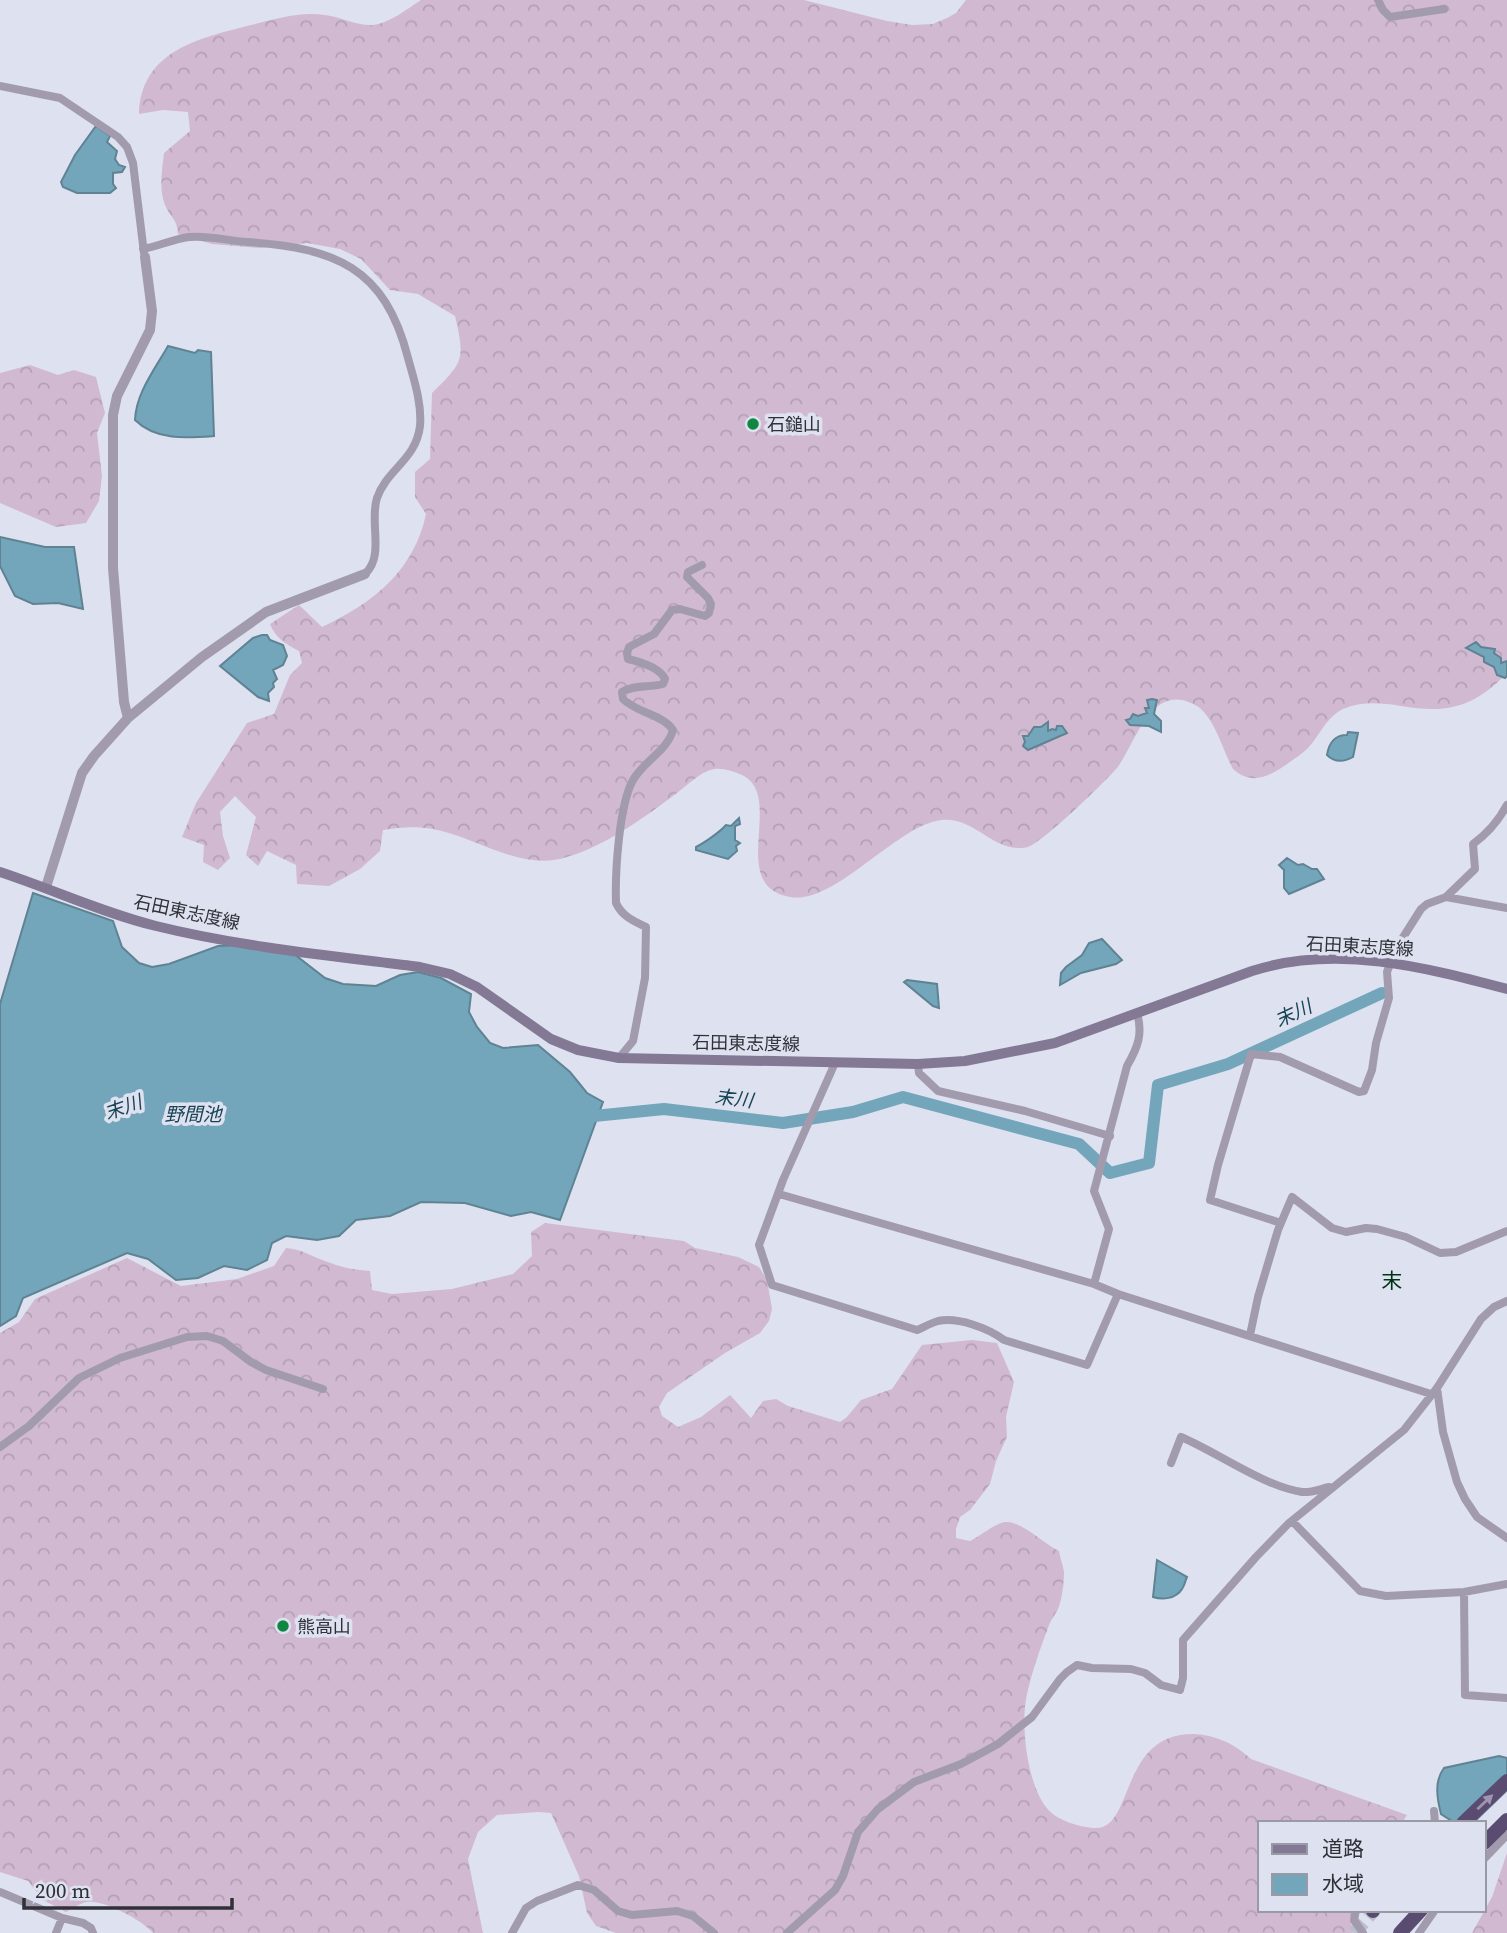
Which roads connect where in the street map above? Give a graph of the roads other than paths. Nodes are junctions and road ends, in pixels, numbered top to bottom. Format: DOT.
graph roads {
  1 [pos="1378,0"];
  2 [pos="1444,9"];
  3 [pos="0,86"];
  4 [pos="144,253"];
  5 [pos="702,565"];
  6 [pos="365,573"];
  7 [pos="128,718"];
  8 [pos="1507,805"];
  9 [pos="0,872"];
  10 [pos="46,887"];
  11 [pos="1446,897"];
  12 [pos="1507,908"];
  13 [pos="1393,964"];
  14 [pos="1507,989"];
  15 [pos="1137,1013"];
  16 [pos="619,1058"];
  17 [pos="835,1063"];
  18 [pos="918,1064"];
  19 [pos="1110,1136"];
  20 [pos="779,1194"];
  21 [pos="1281,1223"];
  22 [pos="1507,1231"];
  23 [pos="1094,1284"];
  24 [pos="1118,1294"];
  25 [pos="1507,1301"];
  26 [pos="1250,1335"];
  27 [pos="323,1389"];
  28 [pos="1434,1391"];
  29 [pos="0,1447"];
  30 [pos="1171,1463"];
  31 [pos="1335,1486"];
  32 [pos="1292,1521"];
  33 [pos="1507,1538"];
  34 [pos="1507,1584"];
  35 [pos="1464,1592"];
  36 [pos="1507,1698"];
  37 [pos="1507,1781"];
  38 [pos="1434,1811"];
  39 [pos="1507,1820"];
  40 [pos="1435,1821"];
  41 [pos="1465,1821"];
  42 [pos="1507,1835"];
  43 [pos="1486,1841"];
  44 [pos="1486,1857"];
  45 [pos="0,1892"];
  46 [pos="1356,1912"];
  47 [pos="1419,1912"];
  48 [pos="1434,1912"];
  49 [pos="62,1918"];
  50 [pos="56,1933"];
  51 [pos="93,1933"];
  52 [pos="512,1933"];
  53 [pos="713,1933"];
  54 [pos="787,1933"];
  55 [pos="1363,1933"];
  56 [pos="1400,1933"];
  57 [pos="1419,1933"];
  1 -- 2 [label="street"];
  3 -- 4 [label="street"];
  4 -- 6 [label="street"];
  4 -- 7 [label="street"];
  5 -- 16 [label="street"];
  6 -- 7 [label="street"];
  7 -- 10 [label="street"];
  8 -- 11 [label="street"];
  9 -- 10 [label="main road, 石田東志度線"];
  10 -- 16 [label="main road, 石田東志度線"];
  11 -- 12 [label="street"];
  11 -- 13 [label="street"];
  13 -- 14 [label="main road, 石田東志度線"];
  13 -- 15 [label="main road, 石田東志度線"];
  13 -- 21 [label="street"];
  15 -- 18 [label="main road, 石田東志度線"];
  15 -- 19 [label="street"];
  16 -- 17 [label="main road, 石田東志度線"];
  17 -- 18 [label="main road, 石田東志度線"];
  17 -- 20 [label="street"];
  18 -- 19 [label="street"];
  19 -- 23 [label="street"];
  20 -- 23 [label="street"];
  20 -- 24 [label="street"];
  21 -- 22 [label="street"];
  21 -- 26 [label="street"];
  23 -- 24 [label="street"];
  24 -- 26 [label="street"];
  25 -- 28 [label="street"];
  26 -- 28 [label="street"];
  27 -- 29 [label="street"];
  28 -- 31 [label="street"];
  28 -- 33 [label="street"];
  30 -- 31 [label="street"];
  31 -- 32 [label="street"];
  32 -- 35 [label="street"];
  32 -- 54 [label="street"];
  34 -- 35 [label="street"];
  35 -- 36 [label="street"];
  41 -- 37 [label="highway, one-way"];
  38 -- 40 [label="street"];
  39 -- 43 [label="highway"];
  42 -- 44 [label="street"];
  45 -- 49 [label="street"];
  46 -- 55 [label="street"];
  47 -- 56 [label="highway"];
  48 -- 57 [label="street"];
  49 -- 50 [label="street"];
  49 -- 51 [label="street"];
  52 -- 53 [label="street"];
}
